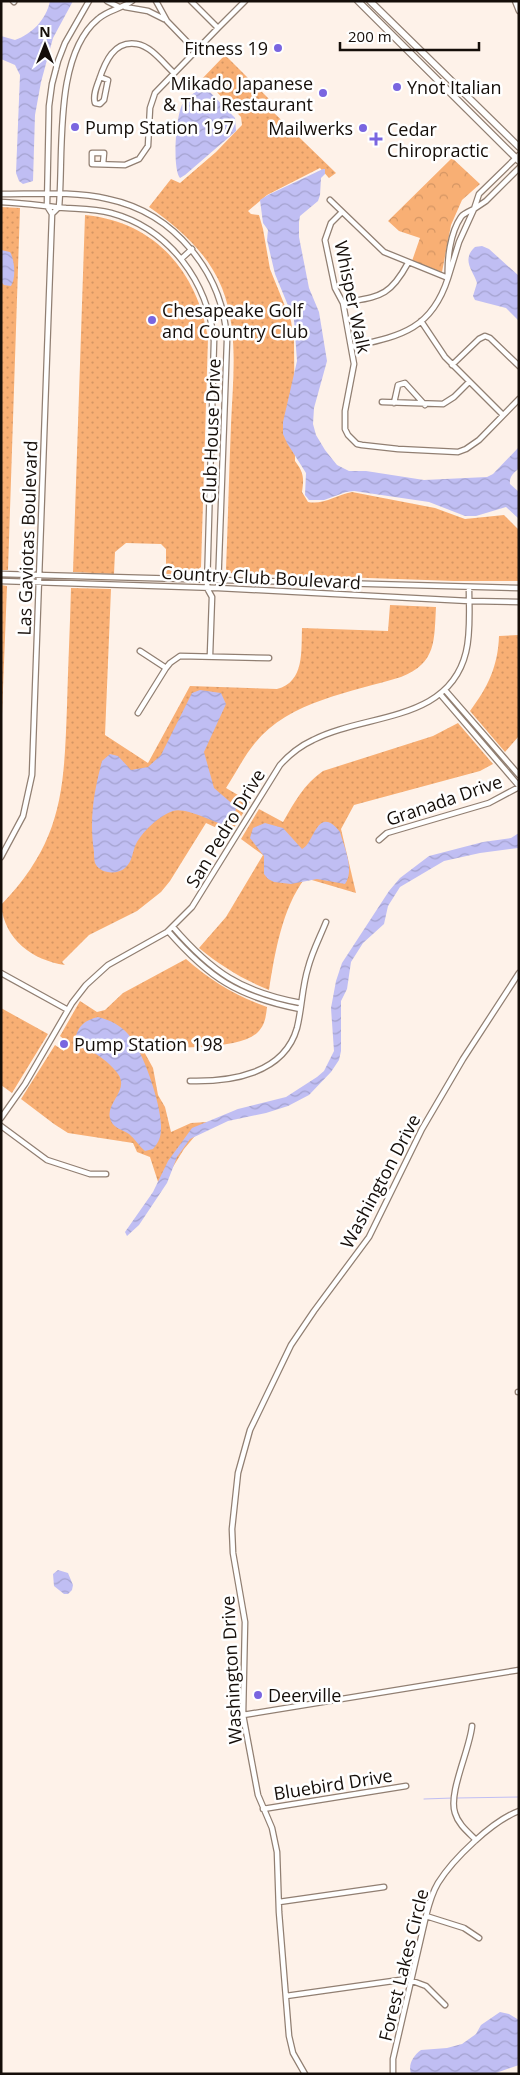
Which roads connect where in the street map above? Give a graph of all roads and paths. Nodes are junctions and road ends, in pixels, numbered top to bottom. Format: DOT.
graph roads {
  1 [pos="89,1"];
  2 [pos="107,1"];
  3 [pos="132,1"];
  4 [pos="156,1"];
  5 [pos="191,1"];
  6 [pos="245,1"];
  7 [pos="358,1"];
  8 [pos="515,1"];
  9 [pos="373,2"];
  10 [pos="121,7"];
  11 [pos="367,10"];
  12 [pos="519,11"];
  13 [pos="167,21"];
  14 [pos="218,28"];
  15 [pos="196,51"];
  16 [pos="174,73"];
  17 [pos="100,76"];
  18 [pos="519,148"];
  19 [pos="518,158"];
  20 [pos="103,164"];
  21 [pos="519,168"];
  22 [pos="1,194"];
  23 [pos="48,194"];
  24 [pos="60,194"];
  25 [pos="330,200"];
  26 [pos="1,202"];
  27 [pos="47,206"];
  28 [pos="59,207"];
  29 [pos="474,208"];
  30 [pos="342,212"];
  31 [pos="52,214"];
  32 [pos="192,249"];
  33 [pos="181,259"];
  34 [pos="408,263"];
  35 [pos="448,278"];
  36 [pos="343,303"];
  37 [pos="421,321"];
  38 [pos="351,346"];
  39 [pos="452,365"];
  40 [pos="519,366"];
  41 [pos="469,382"];
  42 [pos="519,399"];
  43 [pos="382,402"];
  44 [pos="394,403"];
  45 [pos="425,405"];
  46 [pos="502,415"];
  47 [pos="1,574"];
  48 [pos="40,575"];
  49 [pos="207,580"];
  50 [pos="1,581"];
  51 [pos="219,581"];
  52 [pos="40,583"];
  53 [pos="207,588"];
  54 [pos="218,588"];
  55 [pos="469,588"];
  56 [pos="519,588"];
  57 [pos="212,597"];
  58 [pos="469,601"];
  59 [pos="519,602"];
  60 [pos="140,652"];
  61 [pos="210,655"];
  62 [pos="269,658"];
  63 [pos="166,668"];
  64 [pos="445,690"];
  65 [pos="440,694"];
  66 [pos="138,713"];
  67 [pos="519,775"];
  68 [pos="519,787"];
  69 [pos="379,840"];
  70 [pos="1,857"];
  71 [pos="326,922"];
  72 [pos="173,927"];
  73 [pos="168,931"];
  74 [pos="1,973"];
  75 [pos="519,973"];
  76 [pos="300,1006"];
  77 [pos="68,1010"];
  78 [pos="190,1081"];
  79 [pos="1,1118"];
  80 [pos="1,1126"];
  81 [pos="106,1174"];
  82 [pos="519,1670"];
  83 [pos="243,1716"];
  84 [pos="472,1726"];
  85 [pos="406,1786"];
  86 [pos="263,1809"];
  87 [pos="519,1811"];
  88 [pos="476,1840"];
  89 [pos="384,1887"];
  90 [pos="279,1902"];
  91 [pos="426,1916"];
  92 [pos="478,1938"];
  93 [pos="411,1980"];
  94 [pos="286,1996"];
  95 [pos="444,2005"];
  96 [pos="305,2074"];
  97 [pos="393,2074"];
  1 -- 23 [label="street"];
  2 -- 10 [label="street"];
  3 -- 10 [label="street"];
  4 -- 13 [label="street"];
  5 -- 14 [label="street"];
  6 -- 14 [label="street"];
  7 -- 11 [label="main road"];
  8 -- 12 [label="street"];
  9 -- 11 [label="street"];
  9 -- 18 [label="main road"];
  10 -- 13 [label="street"];
  10 -- 24 [label="street"];
  11 -- 19 [label="main road"];
  13 -- 15 [label="street"];
  14 -- 15 [label="street"];
  15 -- 16 [label="street"];
  16 -- 17 [label="street"];
  16 -- 20 [label="street"];
  17 -- 17 [label="street"];
  19 -- 29 [label="street"];
  21 -- 29 [label="street"];
  22 -- 23 [label="street, Club House Drive"];
  23 -- 24 [label="street, Club House Drive"];
  23 -- 27 [label="street"];
  24 -- 28 [label="street"];
  24 -- 32 [label="street, Club House Drive"];
  25 -- 30 [label="street"];
  26 -- 27 [label="street, Club House Drive"];
  27 -- 28 [label="street, Club House Drive"];
  27 -- 31 [label="street"];
  28 -- 31 [label="street"];
  28 -- 33 [label="street, Club House Drive"];
  29 -- 35 [label="street"];
  29 -- 35 [label="street"];
  30 -- 34 [label="street"];
  30 -- 36 [label="street, Whisper Walk"];
  31 -- 48 [label="street, Las Gaviotas Boulevard"];
  32 -- 33 [label="street"];
  32 -- 51 [label="street, Club House Drive"];
  33 -- 49 [label="street, Club House Drive"];
  34 -- 35 [label="street"];
  34 -- 36 [label="street"];
  35 -- 37 [label="street"];
  36 -- 38 [label="street, Whisper Walk"];
  37 -- 38 [label="street"];
  37 -- 39 [label="street"];
  38 -- 46 [label="street, Whisper Walk"];
  39 -- 40 [label="street"];
  39 -- 41 [label="street"];
  41 -- 45 [label="street"];
  41 -- 46 [label="street"];
  42 -- 46 [label="street, Whisper Walk"];
  43 -- 44 [label="street"];
  44 -- 45 [label="street"];
  44 -- 45 [label="street"];
  47 -- 48 [label="street, Country Club Boulevard"];
  48 -- 49 [label="street, Country Club Boulevard"];
  48 -- 52 [label="street, Las Gaviotas Boulevard"];
  49 -- 51 [label="street, Country Club Boulevard"];
  49 -- 53 [label="street, Club House Drive"];
  50 -- 52 [label="street, Country Club Boulevard"];
  51 -- 54 [label="street, Club House Drive"];
  51 -- 55 [label="street, Country Club Boulevard"];
  52 -- 53 [label="street, Country Club Boulevard"];
  52 -- 70 [label="street, Las Gaviotas Boulevard"];
  53 -- 54 [label="street, Country Club Boulevard"];
  53 -- 57 [label="street"];
  54 -- 57 [label="street"];
  54 -- 58 [label="street, Country Club Boulevard"];
  55 -- 56 [label="street, Country Club Boulevard"];
  55 -- 58 [label="street, San Pedro Drive"];
  57 -- 61 [label="street"];
  58 -- 59 [label="street, Country Club Boulevard"];
  58 -- 64 [label="street, San Pedro Drive"];
  60 -- 63 [label="street"];
  61 -- 62 [label="street"];
  61 -- 63 [label="street"];
  63 -- 66 [label="street"];
  64 -- 65 [label="street, San Pedro Drive"];
  64 -- 67 [label="street"];
  65 -- 68 [label="street"];
  65 -- 72 [label="street, San Pedro Drive"];
  68 -- 69 [label="street, Granada Drive"];
  71 -- 76 [label="street"];
  72 -- 73 [label="street, San Pedro Drive"];
  72 -- 76 [label="street"];
  73 -- 76 [label="street"];
  73 -- 77 [label="street, San Pedro Drive"];
  74 -- 77 [label="street"];
  75 -- 83 [label="street, Washington Drive"];
  76 -- 78 [label="street"];
  77 -- 79 [label="street, San Pedro Drive"];
  80 -- 81 [label="street"];
  82 -- 83 [label="street"];
  83 -- 86 [label="street, Washington Drive"];
  84 -- 88 [label="street"];
  85 -- 86 [label="street, Bluebird Drive"];
  86 -- 90 [label="street, Washington Drive"];
  87 -- 88 [label="street, Forest Lakes Circle"];
  88 -- 91 [label="street, Forest Lakes Circle"];
  89 -- 90 [label="street"];
  90 -- 94 [label="street, Washington Drive"];
  91 -- 92 [label="street"];
  91 -- 93 [label="street, Forest Lakes Circle"];
  93 -- 94 [label="street"];
  93 -- 95 [label="street"];
  93 -- 97 [label="street, Forest Lakes Circle"];
  94 -- 96 [label="street, Washington Drive"];
}
